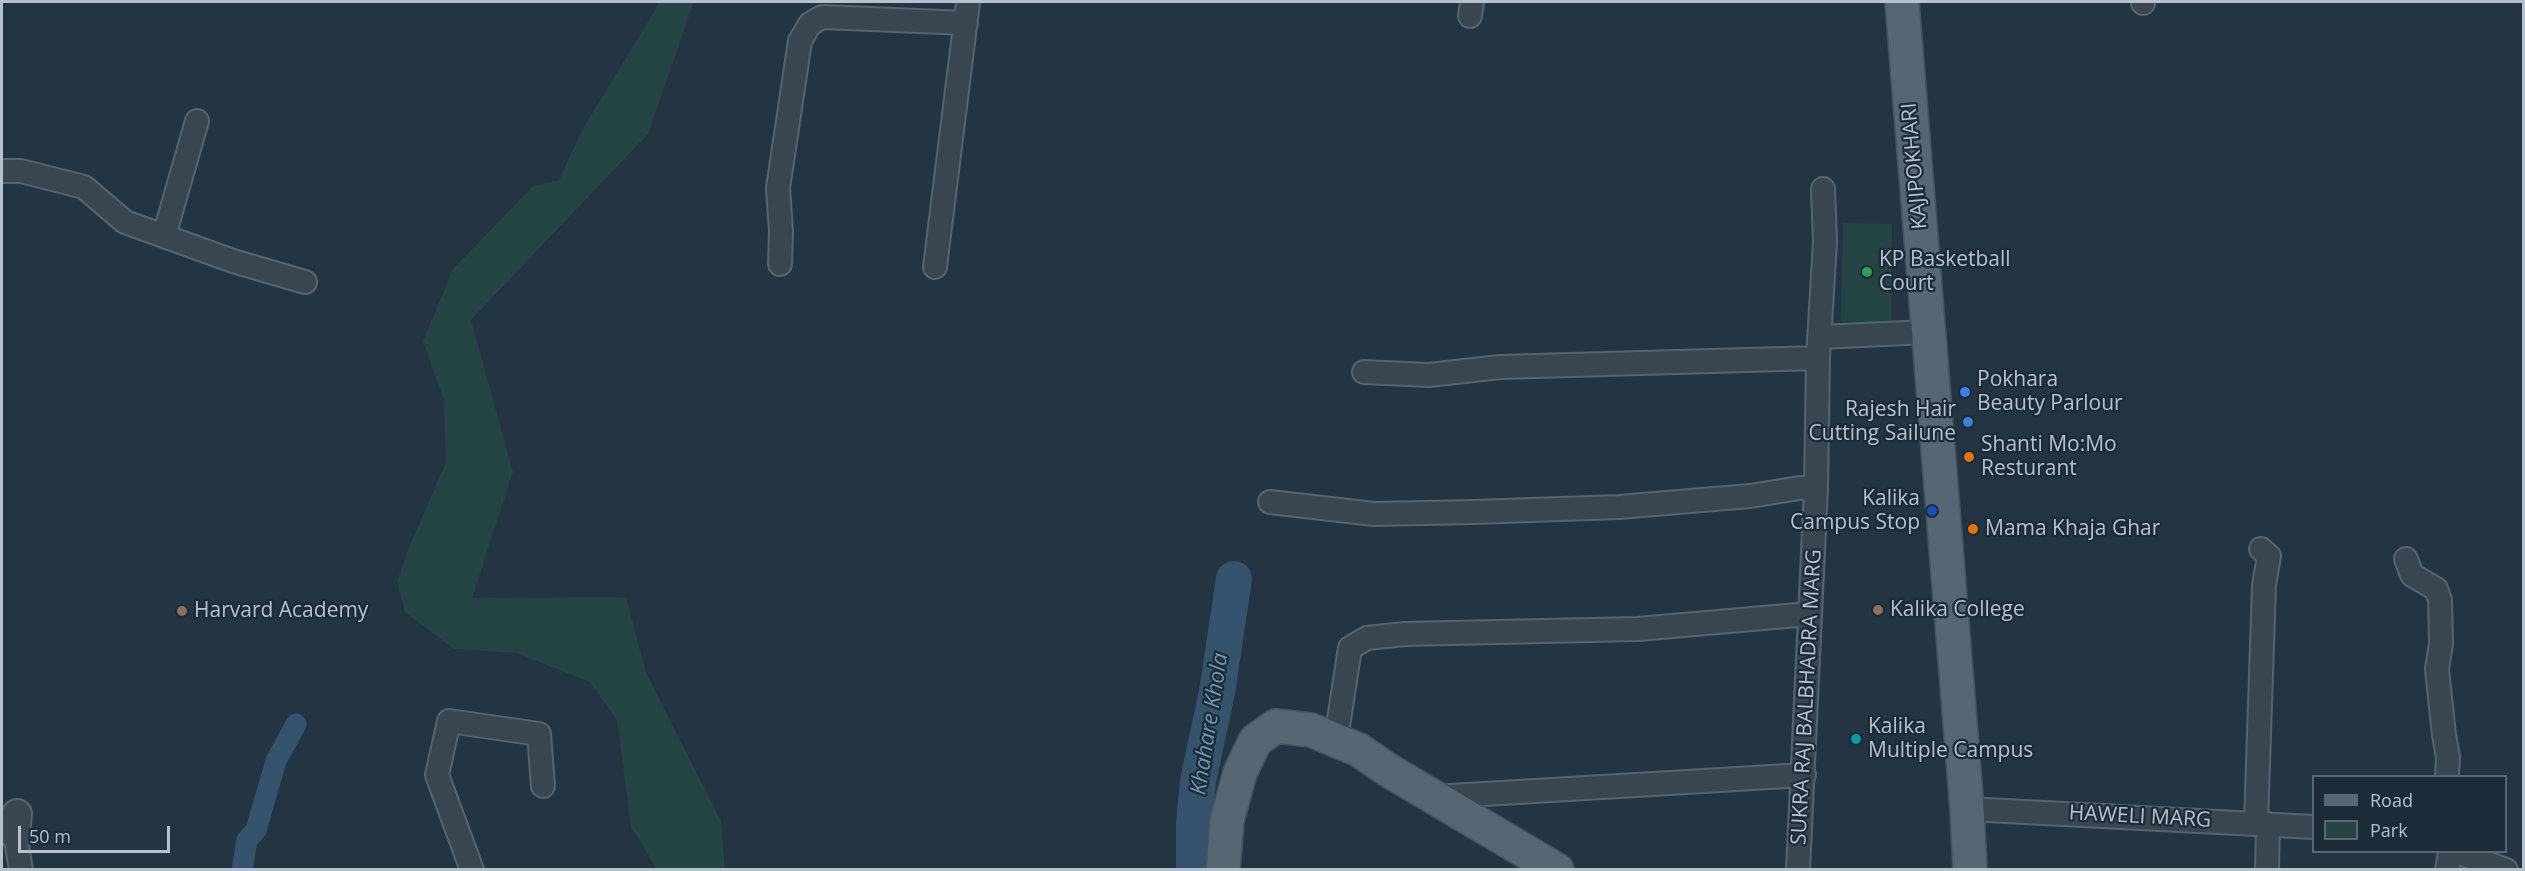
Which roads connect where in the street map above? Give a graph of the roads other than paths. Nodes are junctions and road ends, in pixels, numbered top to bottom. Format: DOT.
graph roads {
  1 [pos="1902,2"];
  2 [pos="967,12"];
  3 [pos="197,121"];
  4 [pos="2,171"];
  5 [pos="1823,189"];
  6 [pos="165,236"];
  7 [pos="780,264"];
  8 [pos="935,267"];
  9 [pos="305,282"];
  10 [pos="1928,332"];
  11 [pos="1818,348"];
  12 [pos="1364,372"];
  13 [pos="1816,488"];
  14 [pos="1270,502"];
  15 [pos="2261,549"];
  16 [pos="2406,559"];
  17 [pos="1809,614"];
  18 [pos="1336,740"];
  19 [pos="1804,775"];
  20 [pos="2447,775"];
  21 [pos="543,786"];
  22 [pos="1434,797"];
  23 [pos="1967,809"];
  24 [pos="2262,823"];
  25 [pos="11,826"];
  26 [pos="2312,827"];
  27 [pos="2450,853"];
  28 [pos="2460,853"];
  29 [pos="21,870"];
  30 [pos="472,870"];
  31 [pos="1223,870"];
  32 [pos="1557,870"];
  33 [pos="1798,870"];
  34 [pos="1970,870"];
  35 [pos="2267,870"];
  36 [pos="2448,870"];
  37 [pos="2506,870"];
  1 -- 10 [label="main road, KAJIPOKHARI"];
  2 -- 7 [label="street"];
  2 -- 8 [label="street"];
  3 -- 6 [label="street"];
  4 -- 6 [label="street"];
  5 -- 11 [label="street, SUKRA RAJ BALBHADRA MARG"];
  6 -- 9 [label="street"];
  10 -- 11 [label="street"];
  10 -- 23 [label="main road, KAJIPOKHARI"];
  11 -- 12 [label="street"];
  11 -- 13 [label="street, SUKRA RAJ BALBHADRA MARG"];
  13 -- 14 [label="street"];
  13 -- 17 [label="street, SUKRA RAJ BALBHADRA MARG"];
  15 -- 24 [label="street"];
  16 -- 20 [label="street"];
  17 -- 18 [label="street"];
  17 -- 19 [label="street, SUKRA RAJ BALBHADRA MARG"];
  18 -- 22 [label="main road"];
  18 -- 31 [label="main road"];
  19 -- 22 [label="street"];
  19 -- 33 [label="street, SUKRA RAJ BALBHADRA MARG"];
  21 -- 30 [label="street"];
  22 -- 32 [label="main road"];
  23 -- 24 [label="street, HAWELI MARG"];
  23 -- 34 [label="main road, KAJIPOKHARI"];
  24 -- 26 [label="street, HAWELI MARG"];
  24 -- 35 [label="street"];
  25 -- 29 [label="street"];
  27 -- 36 [label="street"];
  28 -- 37 [label="street"];
}
